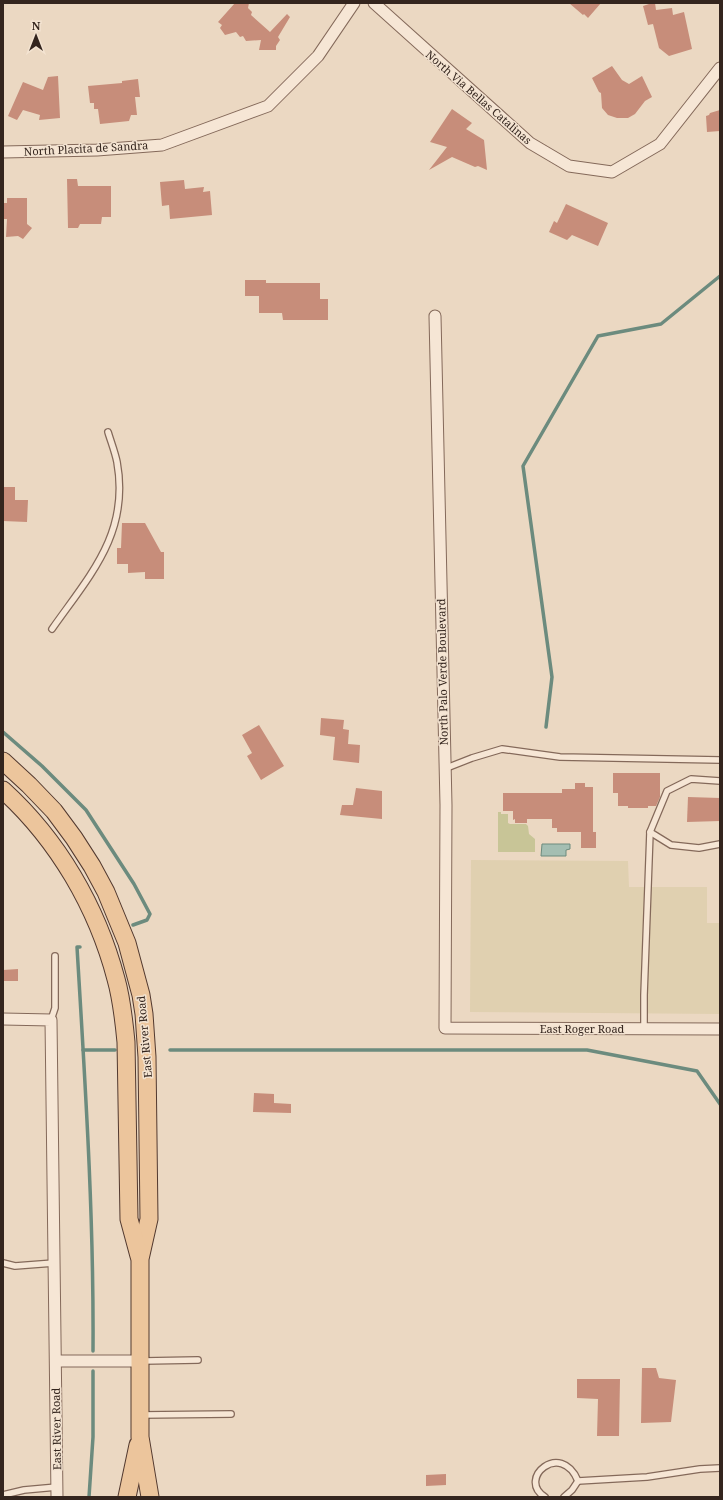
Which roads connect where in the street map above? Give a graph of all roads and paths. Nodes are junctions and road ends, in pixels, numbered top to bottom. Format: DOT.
graph roads {
  1 [pos="354,3"];
  2 [pos="374,3"];
  3 [pos="720,68"];
  4 [pos="3,152"];
  5 [pos="435,316"];
  6 [pos="108,432"];
  7 [pos="52,629"];
  8 [pos="720,760"];
  9 [pos="3,761"];
  10 [pos="444,770"];
  11 [pos="720,781"];
  12 [pos="3,790"];
  13 [pos="650,832"];
  14 [pos="720,844"];
  15 [pos="55,956"];
  16 [pos="3,1019"];
  17 [pos="50,1020"];
  18 [pos="445,1028"];
  19 [pos="644,1029"];
  20 [pos="720,1029"];
  21 [pos="140,1259"];
  22 [pos="3,1263"];
  23 [pos="54,1263"];
  24 [pos="198,1360"];
  25 [pos="56,1361"];
  26 [pos="140,1361"];
  27 [pos="231,1414"];
  28 [pos="140,1415"];
  29 [pos="140,1437"];
  30 [pos="720,1468"];
  31 [pos="578,1482"];
  32 [pos="57,1492"];
  33 [pos="3,1494"];
  34 [pos="127,1497"];
  35 [pos="150,1497"];
  36 [pos="545,1497"];
  37 [pos="564,1497"];
  1 -- 4 [label="street, North Placita de Sandra"];
  2 -- 3 [label="street, North Via Bellas Catalinas"];
  5 -- 10 [label="street, North Palo Verde Boulevard"];
  6 -- 7 [label="lane"];
  8 -- 10 [label="lane"];
  9 -- 21 [label="main road, East River Road"];
  10 -- 18 [label="street, North Palo Verde Boulevard"];
  11 -- 13 [label="lane"];
  12 -- 21 [label="main road, East River Road"];
  13 -- 14 [label="lane"];
  13 -- 19 [label="lane"];
  15 -- 17 [label="lane"];
  16 -- 17 [label="street"];
  17 -- 23 [label="street, East River Road"];
  18 -- 19 [label="street, East Roger Road"];
  19 -- 20 [label="street, East Roger Road"];
  21 -- 26 [label="main road, East River Road"];
  22 -- 23 [label="lane"];
  23 -- 25 [label="street, East River Road"];
  24 -- 26 [label="lane"];
  25 -- 26 [label="street"];
  25 -- 32 [label="street, East River Road"];
  26 -- 28 [label="main road, East River Road"];
  27 -- 28 [label="lane"];
  28 -- 29 [label="main road, East River Road"];
  29 -- 34 [label="main road, East River Road"];
  29 -- 35 [label="main road, East River Road"];
  30 -- 31 [label="lane"];
  31 -- 36 [label="lane"];
  31 -- 37 [label="lane"];
  32 -- 33 [label="lane"];
}
